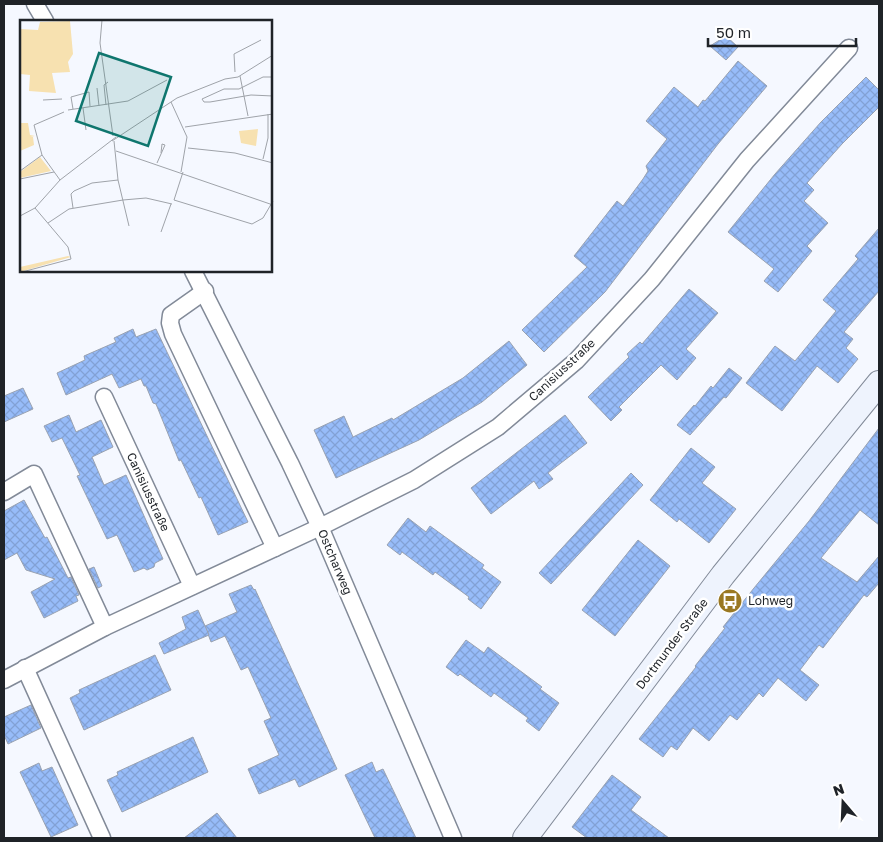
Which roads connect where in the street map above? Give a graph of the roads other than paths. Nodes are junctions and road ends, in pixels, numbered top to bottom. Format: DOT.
graph roads {
  1 [pos="35,4"];
  2 [pos="45,20"];
  3 [pos="849,48"];
  4 [pos="194,272"];
  5 [pos="204,291"];
  6 [pos="879,384"];
  7 [pos="104,397"];
  8 [pos="6,487"];
  9 [pos="320,527"];
  10 [pos="275,548"];
  11 [pos="192,586"];
  12 [pos="105,627"];
  13 [pos="25,668"];
  14 [pos="4,680"];
  15 [pos="102,838"];
  16 [pos="453,838"];
  17 [pos="525,838"];
  1 -- 2 [label="street"];
  3 -- 9 [label="street, Canisiusstraße"];
  4 -- 5 [label="street, Ostcharweg"];
  5 -- 9 [label="street, Ostcharweg"];
  5 -- 10 [label="street"];
  6 -- 17 [label="main road, Dortmunder Straße"];
  7 -- 11 [label="street, Canisiusstraße"];
  8 -- 12 [label="street"];
  9 -- 10 [label="street, Canisiusstraße"];
  9 -- 16 [label="street, Ostcharweg"];
  10 -- 11 [label="street, Canisiusstraße"];
  11 -- 12 [label="street, Canisiusstraße"];
  12 -- 13 [label="street, Canisiusstraße"];
  13 -- 14 [label="street, Canisiusstraße"];
  13 -- 15 [label="street"];
}
